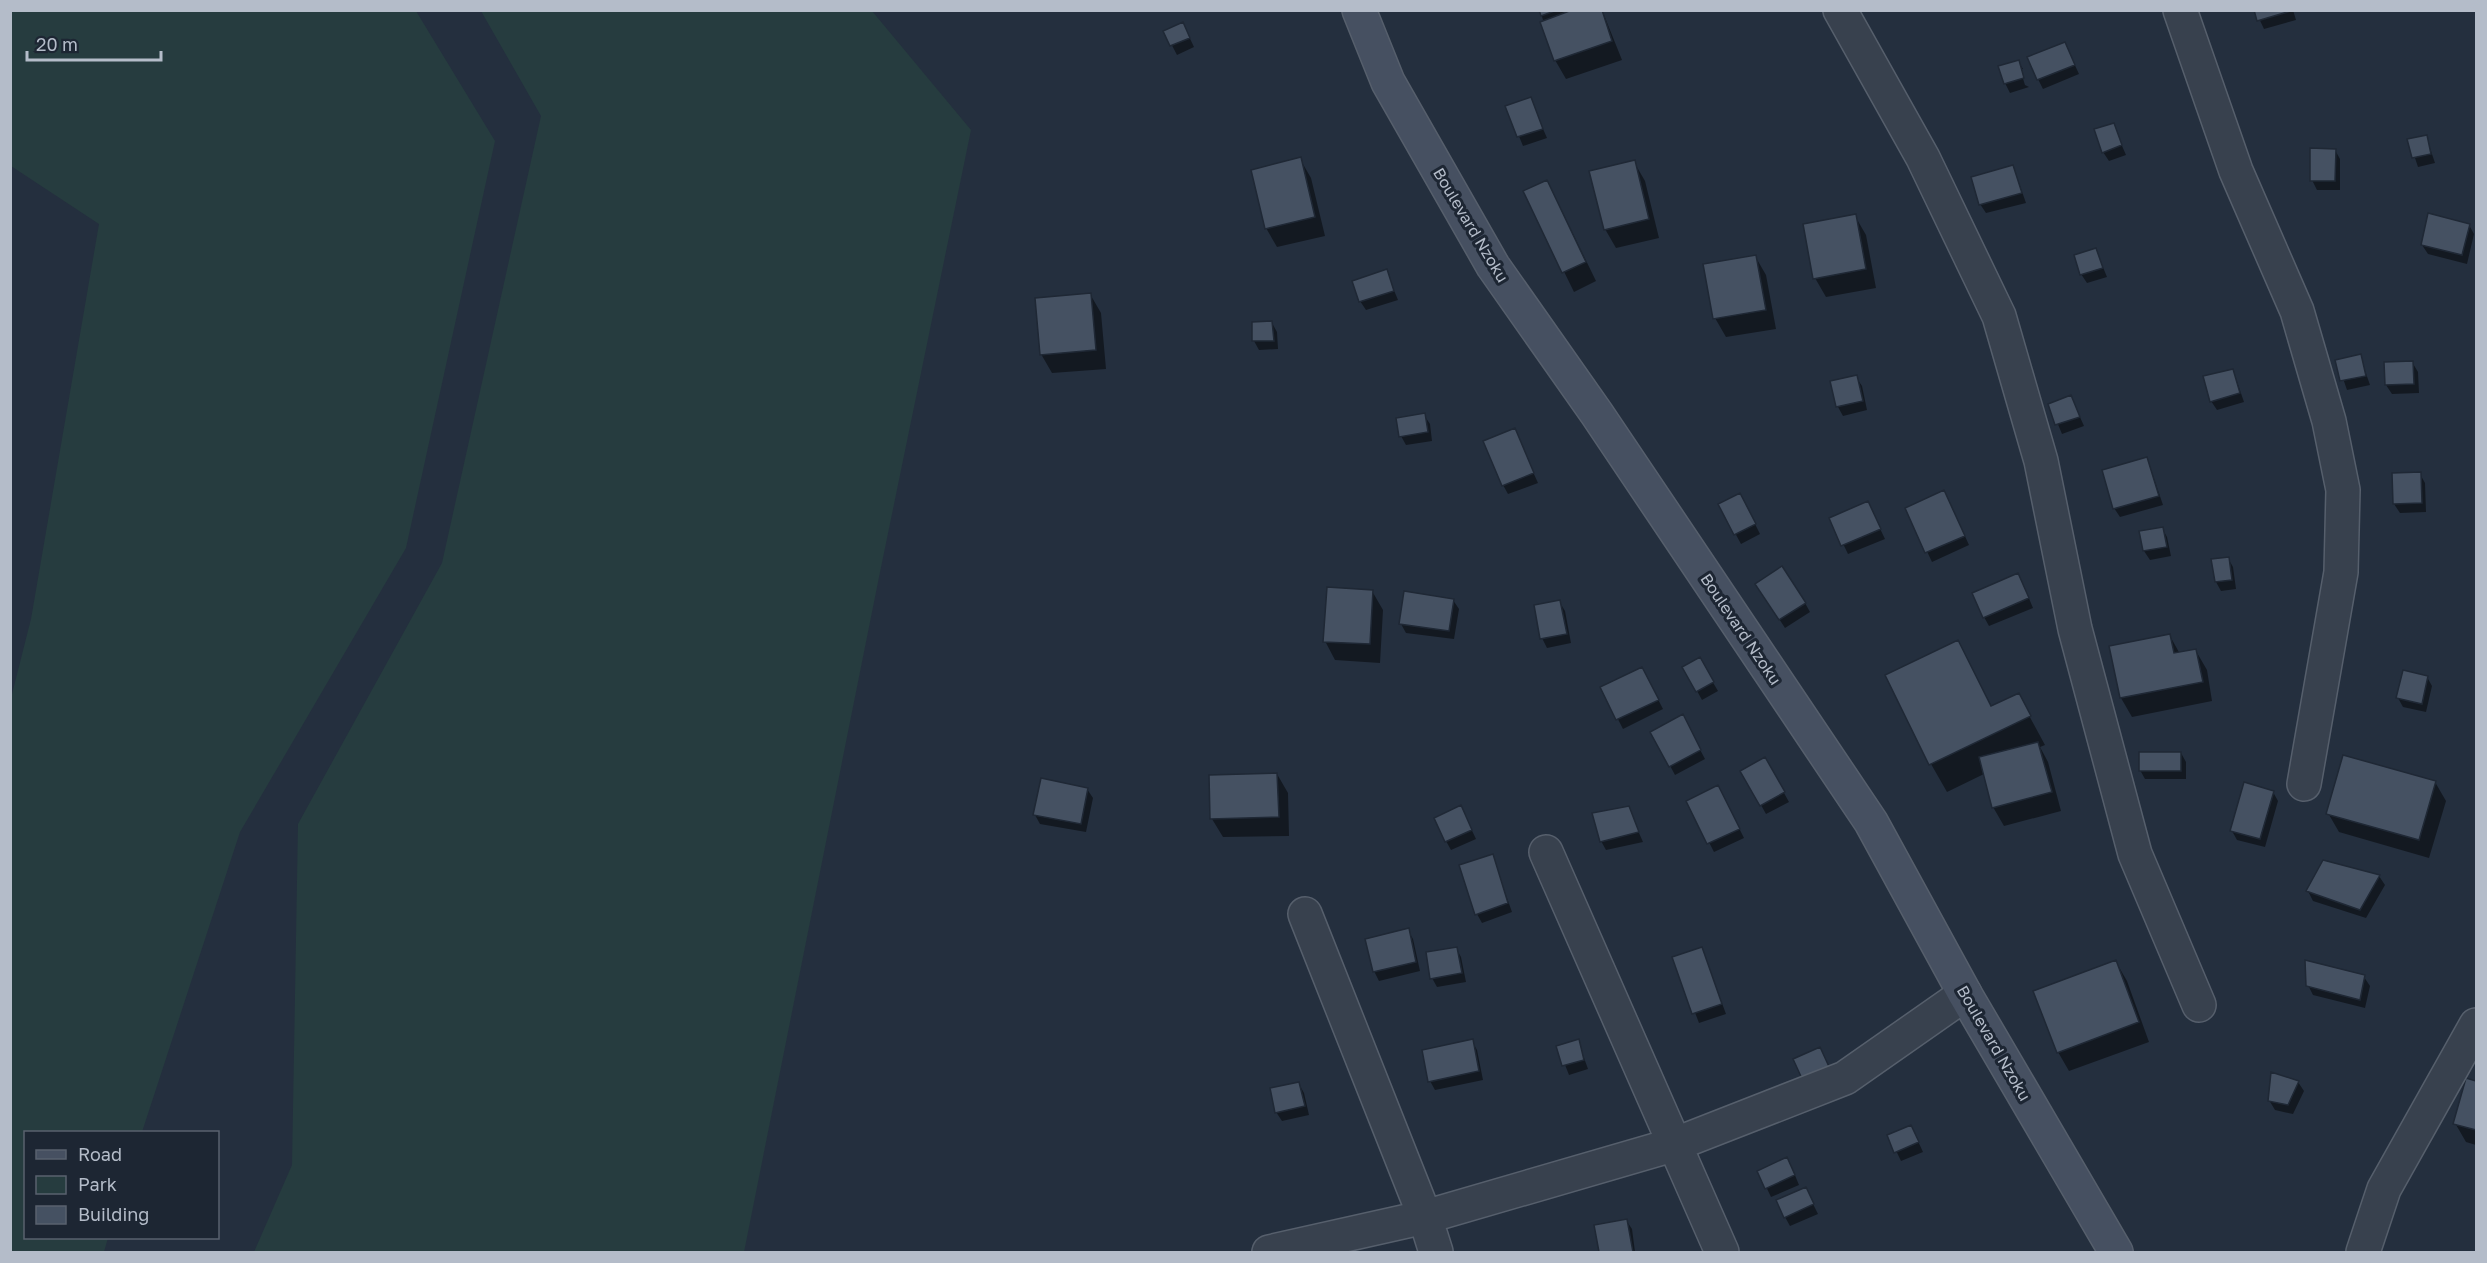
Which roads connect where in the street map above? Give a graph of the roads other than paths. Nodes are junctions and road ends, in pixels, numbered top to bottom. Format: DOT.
graph roads {
  1 [pos="1359,10"];
  2 [pos="1840,10"];
  3 [pos="2180,10"];
  4 [pos="2304,784"];
  5 [pos="1546,852"];
  6 [pos="1305,914"];
  7 [pos="1965,994"];
  8 [pos="2199,1005"];
  9 [pos="2476,1025"];
  10 [pos="1676,1144"];
  11 [pos="1425,1217"];
  12 [pos="1269,1252"];
  13 [pos="1436,1252"];
  14 [pos="1722,1252"];
  15 [pos="2116,1252"];
  16 [pos="2363,1252"];
  1 -- 7 [label="street, Boulevard Nzoku"];
  2 -- 8 [label="street"];
  3 -- 4 [label="street"];
  5 -- 10 [label="street"];
  6 -- 11 [label="street"];
  7 -- 10 [label="street"];
  7 -- 15 [label="street, Boulevard Nzoku"];
  9 -- 16 [label="street"];
  10 -- 11 [label="street"];
  10 -- 14 [label="street"];
  11 -- 12 [label="street"];
  11 -- 13 [label="street"];
}
